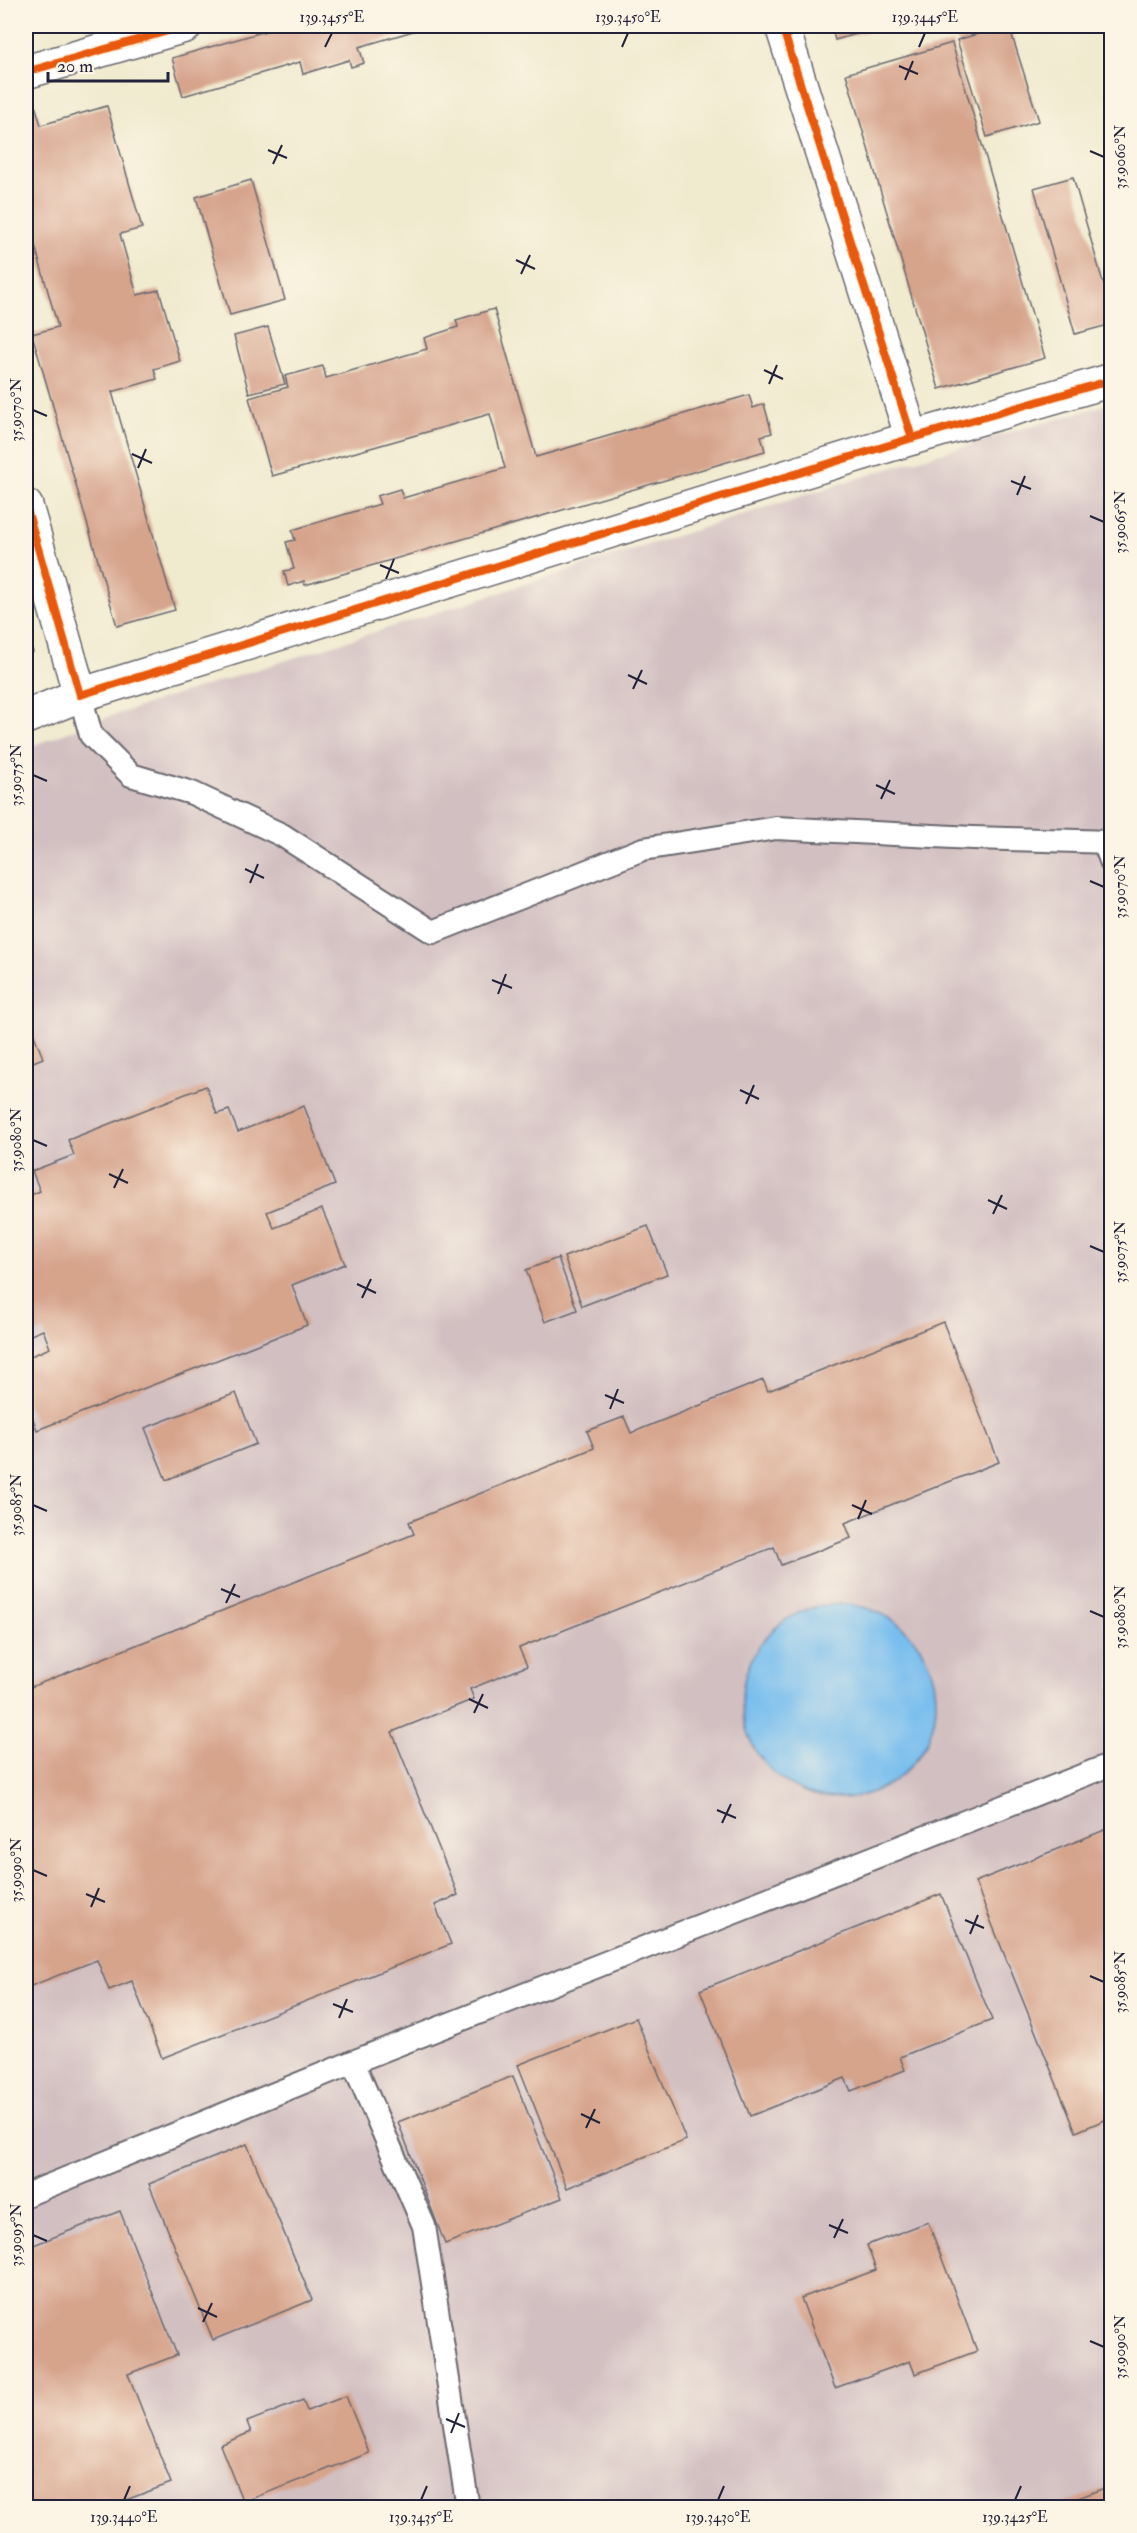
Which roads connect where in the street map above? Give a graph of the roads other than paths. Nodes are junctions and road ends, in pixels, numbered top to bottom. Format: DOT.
graph roads {
  1 [pos="185,26"];
  2 [pos="782,26"];
  3 [pos="26,72"];
  4 [pos="1112,380"];
  5 [pos="912,438"];
  6 [pos="26,506"];
  7 [pos="80,695"];
  8 [pos="26,717"];
  9 [pos="1109,849"];
  10 [pos="1112,1764"];
  11 [pos="354,2062"];
  12 [pos="26,2195"];
  13 [pos="468,2508"];
  1 -- 3 [label="street"];
  2 -- 5 [label="street"];
  4 -- 5 [label="street"];
  5 -- 7 [label="street"];
  6 -- 7 [label="street"];
  7 -- 8 [label="street"];
  7 -- 9 [label="lane"];
  10 -- 11 [label="lane"];
  11 -- 12 [label="lane"];
  11 -- 13 [label="lane"];
}
